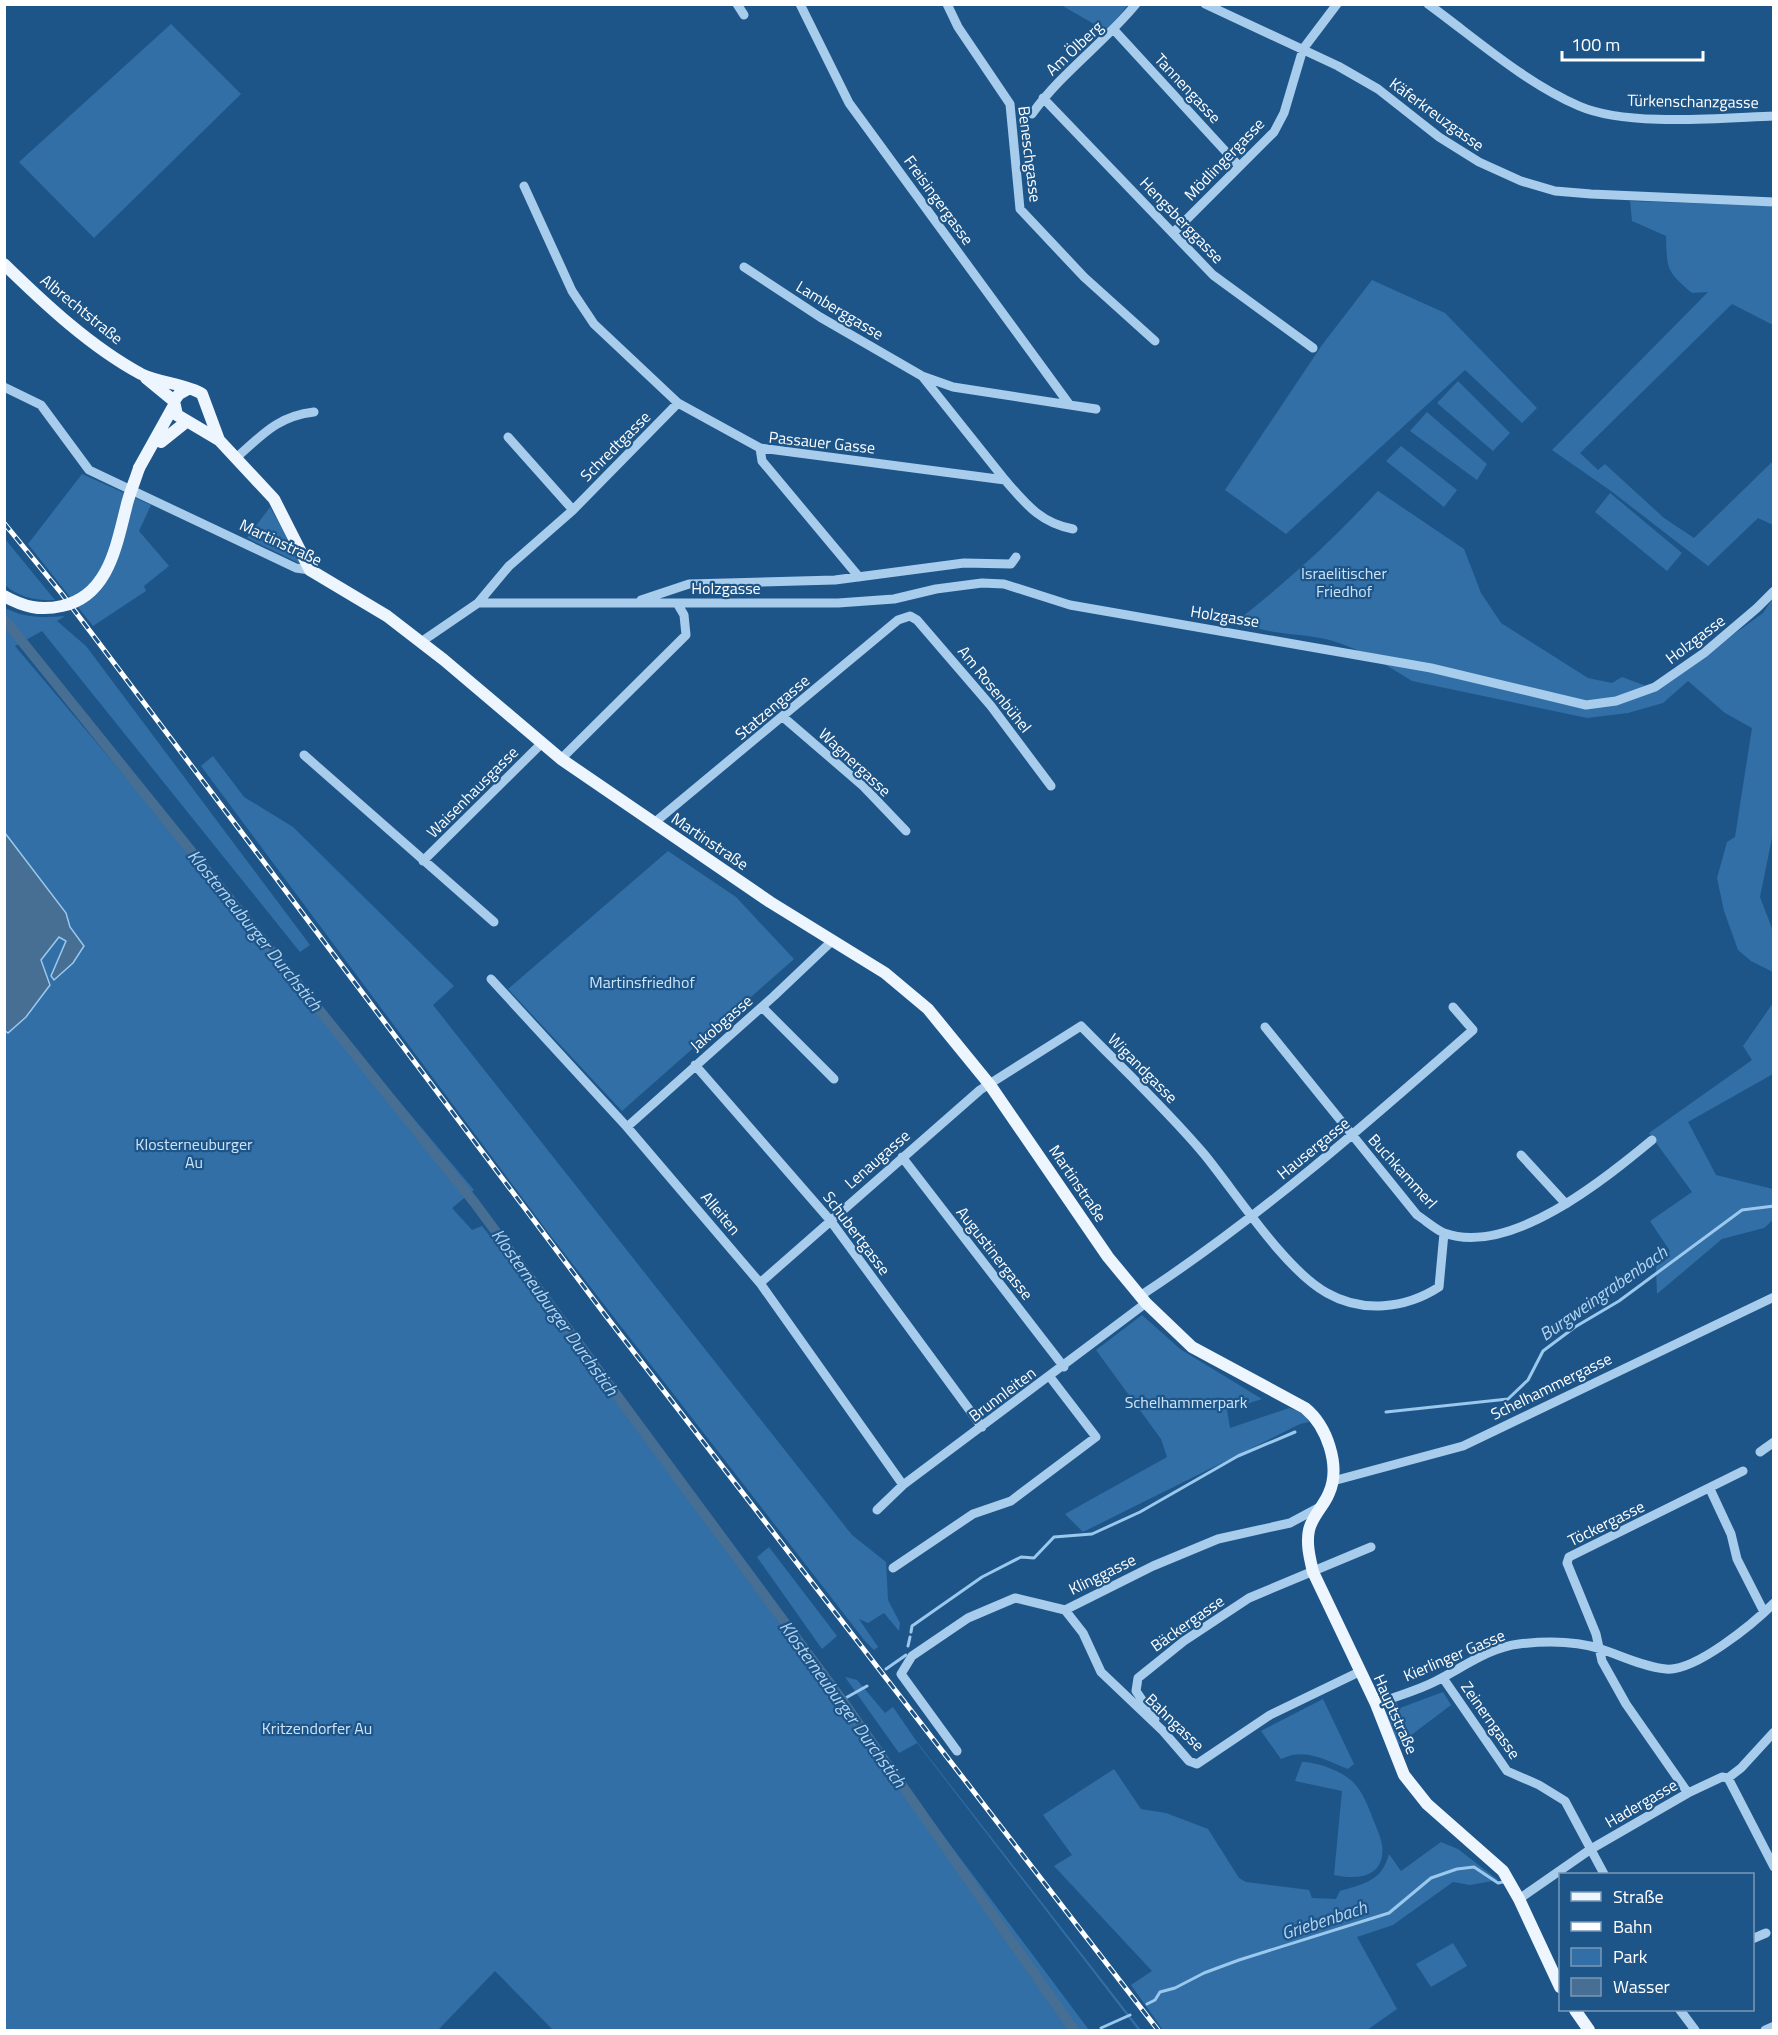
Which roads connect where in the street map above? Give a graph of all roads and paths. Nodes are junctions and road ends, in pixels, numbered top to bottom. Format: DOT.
graph roads {
  1 [pos="738,4"];
  2 [pos="800,4"];
  3 [pos="947,4"];
  4 [pos="1136,4"];
  5 [pos="1205,4"];
  6 [pos="1337,4"];
  7 [pos="1428,4"];
  8 [pos="744,15"];
  9 [pos="1115,31"];
  10 [pos="1303,48"];
  11 [pos="1043,98"];
  12 [pos="1032,114"];
  13 [pos="1773,116"];
  14 [pos="1239,166"];
  15 [pos="524,186"];
  16 [pos="1773,202"];
  17 [pos="1173,233"];
  18 [pos="4,264"];
  19 [pos="744,267"];
  20 [pos="1155,341"];
  21 [pos="1313,348"];
  22 [pos="143,375"];
  23 [pos="922,376"];
  24 [pos="4,387"];
  25 [pos="188,390"];
  26 [pos="678,403"];
  27 [pos="173,404"];
  28 [pos="1069,404"];
  29 [pos="207,406"];
  30 [pos="1096,409"];
  31 [pos="315,412"];
  32 [pos="188,423"];
  33 [pos="508,437"];
  34 [pos="219,440"];
  35 [pos="760,448"];
  36 [pos="151,451"];
  37 [pos="236,458"];
  38 [pos="1005,480"];
  39 [pos="573,510"];
  40 [pos="1073,529"];
  41 [pos="1016,557"];
  42 [pos="310,570"];
  43 [pos="860,577"];
  44 [pos="1773,591"];
  45 [pos="4,596"];
  46 [pos="478,603"];
  47 [pos="633,603"];
  48 [pos="678,603"];
  49 [pos="910,616"];
  50 [pos="421,642"];
  51 [pos="783,717"];
  52 [pos="542,743"];
  53 [pos="304,755"];
  54 [pos="561,759"];
  55 [pos="1051,786"];
  56 [pos="654,823"];
  57 [pos="906,831"];
  58 [pos="423,861"];
  59 [pos="494,922"];
  60 [pos="832,941"];
  61 [pos="491,979"];
  62 [pos="762,1006"];
  63 [pos="1453,1007"];
  64 [pos="1265,1027"];
  65 [pos="695,1065"];
  66 [pos="834,1079"];
  67 [pos="990,1085"];
  68 [pos="627,1126"];
  69 [pos="1352,1137"];
  70 [pos="1652,1140"];
  71 [pos="1521,1155"];
  72 [pos="902,1156"];
  73 [pos="1566,1204"];
  74 [pos="1253,1215"];
  75 [pos="830,1220"];
  76 [pos="1444,1233"];
  77 [pos="760,1283"];
  78 [pos="1773,1297"];
  79 [pos="1143,1300"];
  80 [pos="1064,1367"];
  81 [pos="1050,1377"];
  82 [pos="982,1427"];
  83 [pos="1773,1442"];
  84 [pos="1760,1452"];
  85 [pos="1743,1471"];
  86 [pos="1333,1480"];
  87 [pos="903,1485"];
  88 [pos="1710,1489"];
  89 [pos="1320,1507"];
  90 [pos="877,1510"];
  91 [pos="1371,1547"];
  92 [pos="893,1568"];
  93 [pos="1313,1572"];
  94 [pos="1773,1603"];
  95 [pos="1065,1610"];
  96 [pos="1764,1612"];
  97 [pos="1598,1648"];
  98 [pos="1359,1672"];
  99 [pos="1443,1678"];
  100 [pos="1376,1704"];
  101 [pos="1163,1731"];
  102 [pos="1773,1732"];
  103 [pos="957,1751"];
  104 [pos="1728,1778"];
  105 [pos="1688,1793"];
  106 [pos="1591,1849"];
  107 [pos="1773,1867"];
  108 [pos="1603,1873"];
  109 [pos="1519,1899"];
  110 [pos="1766,1933"];
  111 [pos="1754,1939"];
  112 [pos="1559,1985"];
  113 [pos="1576,2011"];
  114 [pos="1681,2011"];
  115 [pos="1773,2026"];
  116 [pos="1589,2031"];
  117 [pos="1695,2031"];
  118 [pos="1765,2031"];
  1 -- 8 [label="street"];
  2 -- 28 [label="street, Freisingergasse"];
  3 -- 20 [label="street, Beneschgasse"];
  4 -- 9 [label="street, Am Ölberg"];
  5 -- 10 [label="street, Käferkreuzgasse"];
  6 -- 10 [label="street, Mödlingergasse"];
  7 -- 13 [label="street, Türkenschanzgasse"];
  9 -- 11 [label="street, Am Ölberg"];
  9 -- 14 [label="street, Tannengasse"];
  10 -- 14 [label="street, Mödlingergasse"];
  10 -- 16 [label="street, Käferkreuzgasse"];
  11 -- 12 [label="street, Am Ölberg"];
  11 -- 17 [label="street, Hengsberggasse"];
  14 -- 17 [label="street, Mödlingergasse"];
  15 -- 26 [label="street"];
  17 -- 21 [label="street, Hengsberggasse"];
  18 -- 22 [label="main road, Albrechtstraße"];
  19 -- 23 [label="street, Lamberggasse"];
  22 -- 25 [label="main road, Albrechtstraße"];
  22 -- 27 [label="main road, Albrechtstraße"];
  23 -- 28 [label="street"];
  23 -- 38 [label="street"];
  24 -- 42 [label="street, Martinstraße"];
  25 -- 27 [label="main road"];
  25 -- 29 [label="main road"];
  26 -- 35 [label="street"];
  26 -- 39 [label="street, Schredtgasse"];
  27 -- 32 [label="main road"];
  27 -- 36 [label="main road"];
  28 -- 30 [label="street"];
  29 -- 32 [label="main road"];
  29 -- 34 [label="main road"];
  31 -- 37 [label="street"];
  32 -- 34 [label="main road"];
  32 -- 36 [label="main road"];
  33 -- 39 [label="street"];
  34 -- 37 [label="main road"];
  35 -- 38 [label="street, Passauer Gasse"];
  35 -- 43 [label="street, Passauer Gasse"];
  36 -- 45 [label="main road, bridge"];
  37 -- 42 [label="main road"];
  38 -- 40 [label="street"];
  39 -- 46 [label="street, Schredtgasse"];
  41 -- 43 [label="street, Holzgasse"];
  42 -- 50 [label="main road, Martinstraße"];
  43 -- 47 [label="street, Holzgasse"];
  44 -- 48 [label="street, Holzgasse"];
  46 -- 47 [label="street, Holzgasse"];
  46 -- 50 [label="street"];
  47 -- 48 [label="street, Holzgasse"];
  48 -- 54 [label="street"];
  49 -- 51 [label="street, Statzengasse"];
  49 -- 55 [label="street, Am Rosenbühel"];
  50 -- 52 [label="main road, Martinstraße"];
  51 -- 56 [label="street, Statzengasse"];
  51 -- 57 [label="street, Wagnergasse"];
  52 -- 54 [label="main road, Martinstraße"];
  52 -- 58 [label="street, Waisenhausgasse"];
  53 -- 58 [label="street, Waisenhausgasse"];
  54 -- 56 [label="main road, Martinstraße"];
  56 -- 60 [label="main road, Martinstraße"];
  58 -- 59 [label="street, Waisenhausgasse"];
  60 -- 62 [label="street, Jakobgasse"];
  60 -- 67 [label="main road, Martinstraße"];
  61 -- 68 [label="street, Alleiten"];
  62 -- 65 [label="street, Jakobgasse"];
  62 -- 66 [label="street"];
  63 -- 69 [label="street, Hausergasse"];
  64 -- 69 [label="street"];
  65 -- 68 [label="street, Jakobgasse"];
  65 -- 75 [label="street, Schubertgasse"];
  67 -- 72 [label="street, Lenaugasse"];
  67 -- 74 [label="street, Wigandgasse"];
  67 -- 79 [label="main road, Martinstraße"];
  68 -- 77 [label="street, Alleiten"];
  69 -- 74 [label="street, Hausergasse"];
  69 -- 76 [label="street, Buchkammerl"];
  70 -- 73 [label="street, Buchkammerl"];
  71 -- 73 [label="street"];
  72 -- 75 [label="street, Lenaugasse"];
  72 -- 80 [label="street, Augustinergasse"];
  73 -- 76 [label="street, Buchkammerl"];
  74 -- 76 [label="street"];
  74 -- 79 [label="street, Hausergasse"];
  75 -- 77 [label="street, Lenaugasse"];
  75 -- 82 [label="street, Schubertgasse"];
  77 -- 87 [label="street, Alleiten"];
  78 -- 86 [label="street, Schelhammergasse"];
  79 -- 80 [label="street, Brunnleiten"];
  79 -- 86 [label="main road, Martinstraße"];
  80 -- 81 [label="street, Brunnleiten"];
  81 -- 82 [label="street, Brunnleiten"];
  81 -- 92 [label="street"];
  82 -- 87 [label="street, Brunnleiten"];
  83 -- 84 [label="street"];
  85 -- 88 [label="street, Töckergasse"];
  86 -- 89 [label="main road, Hauptstraße"];
  87 -- 90 [label="street, Brunnleiten"];
  88 -- 96 [label="street"];
  88 -- 97 [label="street, Töckergasse"];
  89 -- 93 [label="main road, Hauptstraße"];
  89 -- 95 [label="street, Klinggasse"];
  91 -- 93 [label="street, Bäckergasse"];
  93 -- 98 [label="main road, Hauptstraße"];
  93 -- 101 [label="street, Bäckergasse"];
  94 -- 96 [label="street, Kierlinger Gasse"];
  95 -- 101 [label="street, Bahngasse"];
  95 -- 103 [label="street, Klinggasse"];
  96 -- 97 [label="street, Kierlinger Gasse"];
  97 -- 99 [label="street, Kierlinger Gasse"];
  97 -- 105 [label="street"];
  98 -- 100 [label="main road, Hauptstraße"];
  98 -- 101 [label="street, Bahngasse"];
  99 -- 100 [label="street, Kierlinger Gasse"];
  99 -- 106 [label="street, Zeinerngasse"];
  100 -- 109 [label="main road, Hauptstraße"];
  102 -- 104 [label="street, Hadergasse"];
  104 -- 105 [label="street, Hadergasse"];
  104 -- 107 [label="street"];
  105 -- 106 [label="street, Hadergasse"];
  106 -- 108 [label="street, Zeinerngasse"];
  106 -- 109 [label="street, Hadergasse"];
  109 -- 112 [label="main road, Hauptstraße"];
  110 -- 111 [label="street"];
  113 -- 116 [label="main road"];
  114 -- 117 [label="street"];
  115 -- 118 [label="street"];
}
